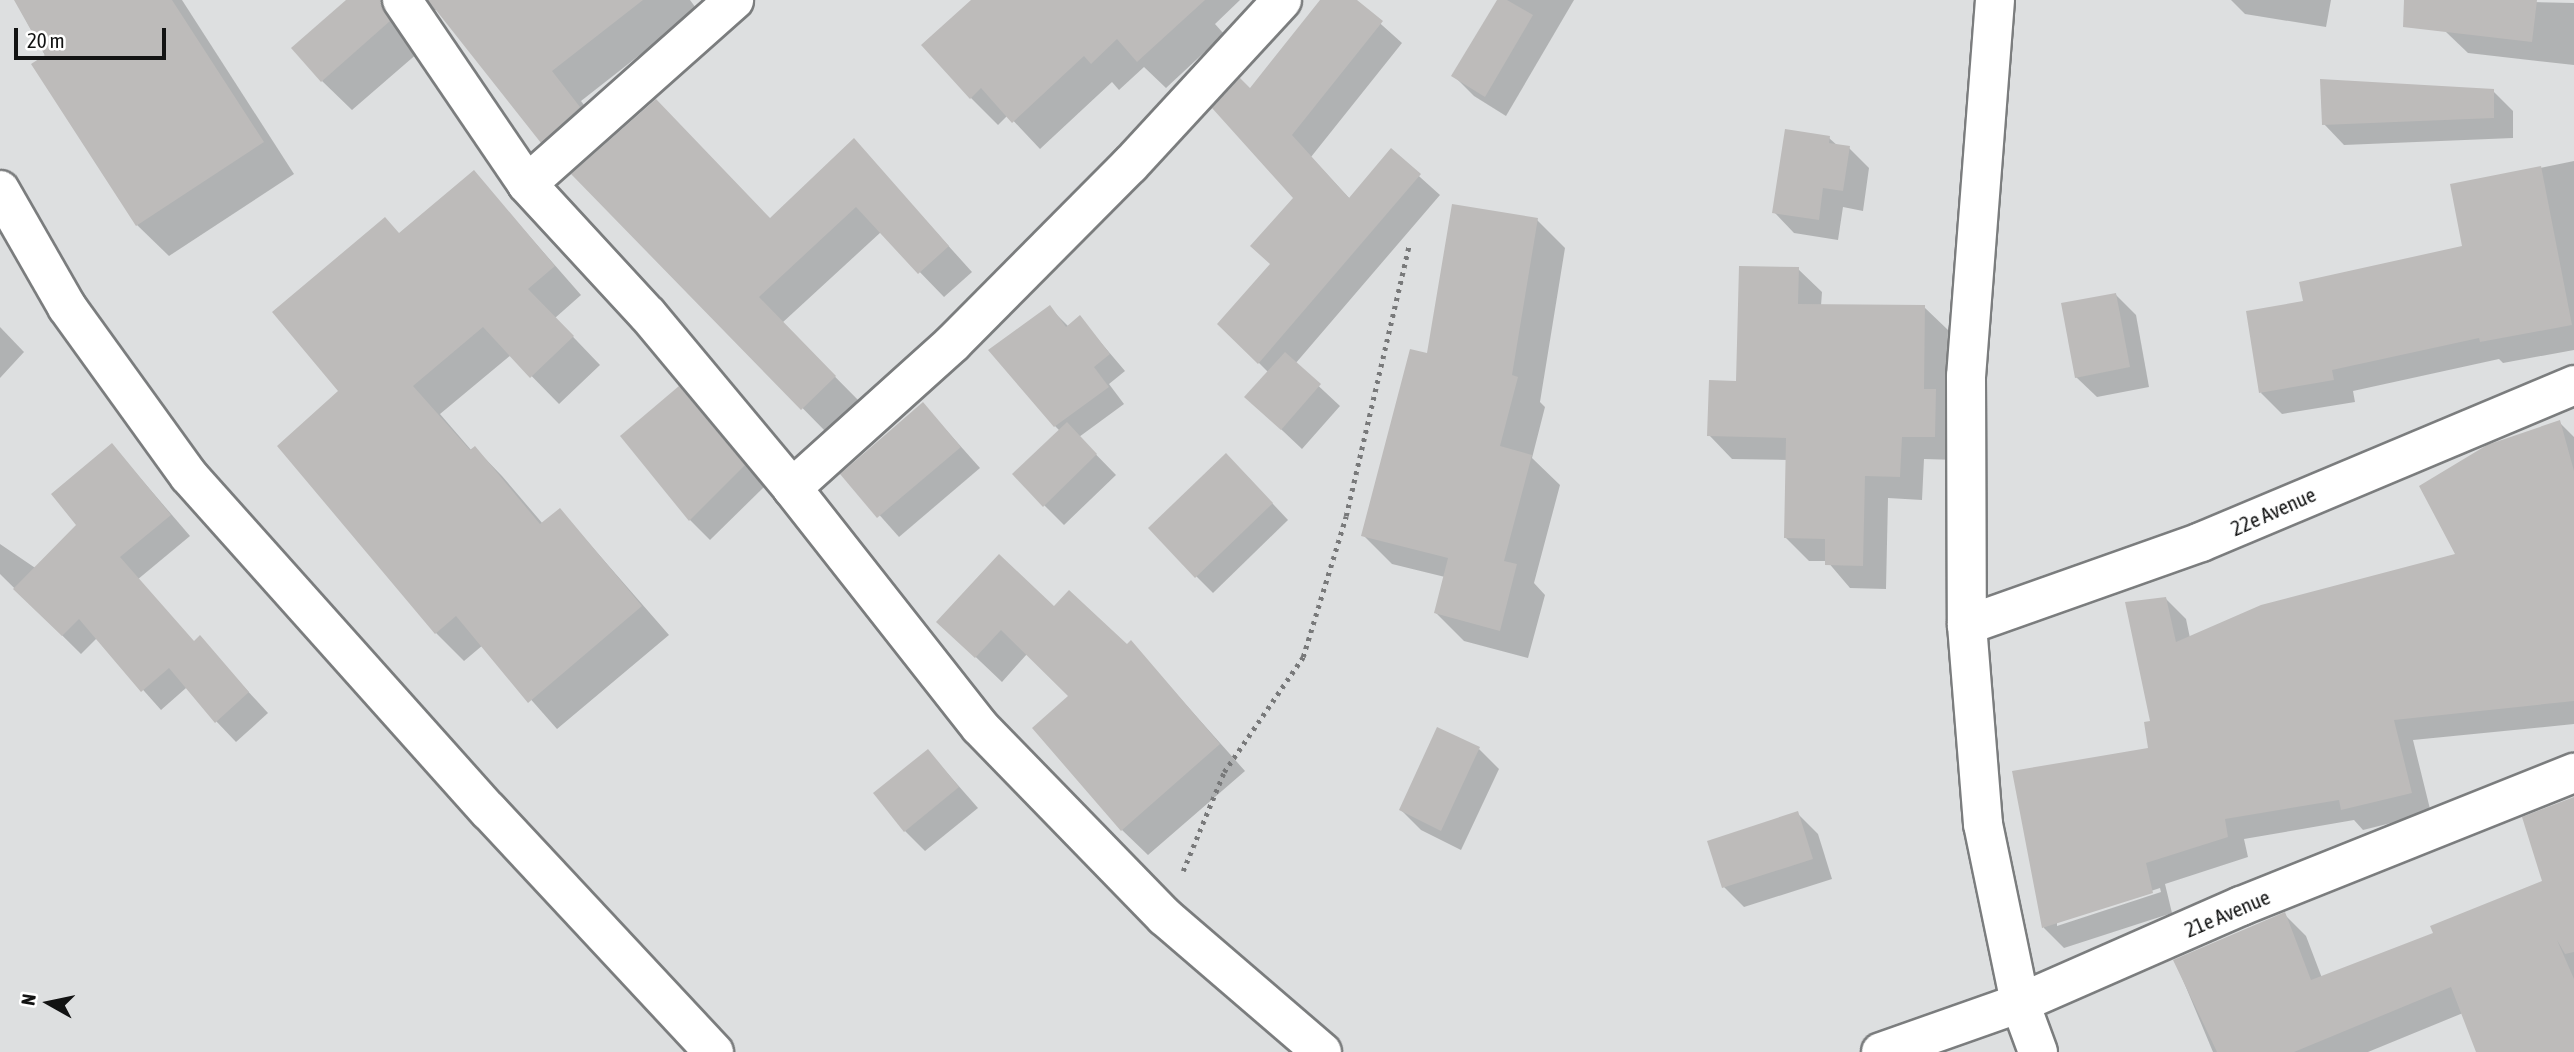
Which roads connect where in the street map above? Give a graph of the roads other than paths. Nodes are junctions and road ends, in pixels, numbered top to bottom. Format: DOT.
graph roads {
  1 [pos="402,0"];
  2 [pos="734,0"];
  3 [pos="1282,0"];
  4 [pos="1995,0"];
  5 [pos="527,184"];
  6 [pos="0,190"];
  7 [pos="2574,384"];
  8 [pos="792,488"];
  9 [pos="1967,625"];
  10 [pos="2574,773"];
  11 [pos="2020,1003"];
  12 [pos="714,1052"];
  13 [pos="1322,1052"];
  14 [pos="1881,1052"];
  15 [pos="2038,1052"];
  1 -- 5 [label="street"];
  2 -- 5 [label="street"];
  3 -- 8 [label="street"];
  4 -- 9 [label="street"];
  5 -- 8 [label="street"];
  6 -- 12 [label="street"];
  7 -- 9 [label="street, 22e Avenue"];
  8 -- 13 [label="street"];
  9 -- 11 [label="street"];
  10 -- 11 [label="street, 21e Avenue"];
  11 -- 14 [label="street, 21e Avenue"];
  11 -- 15 [label="street"];
}
